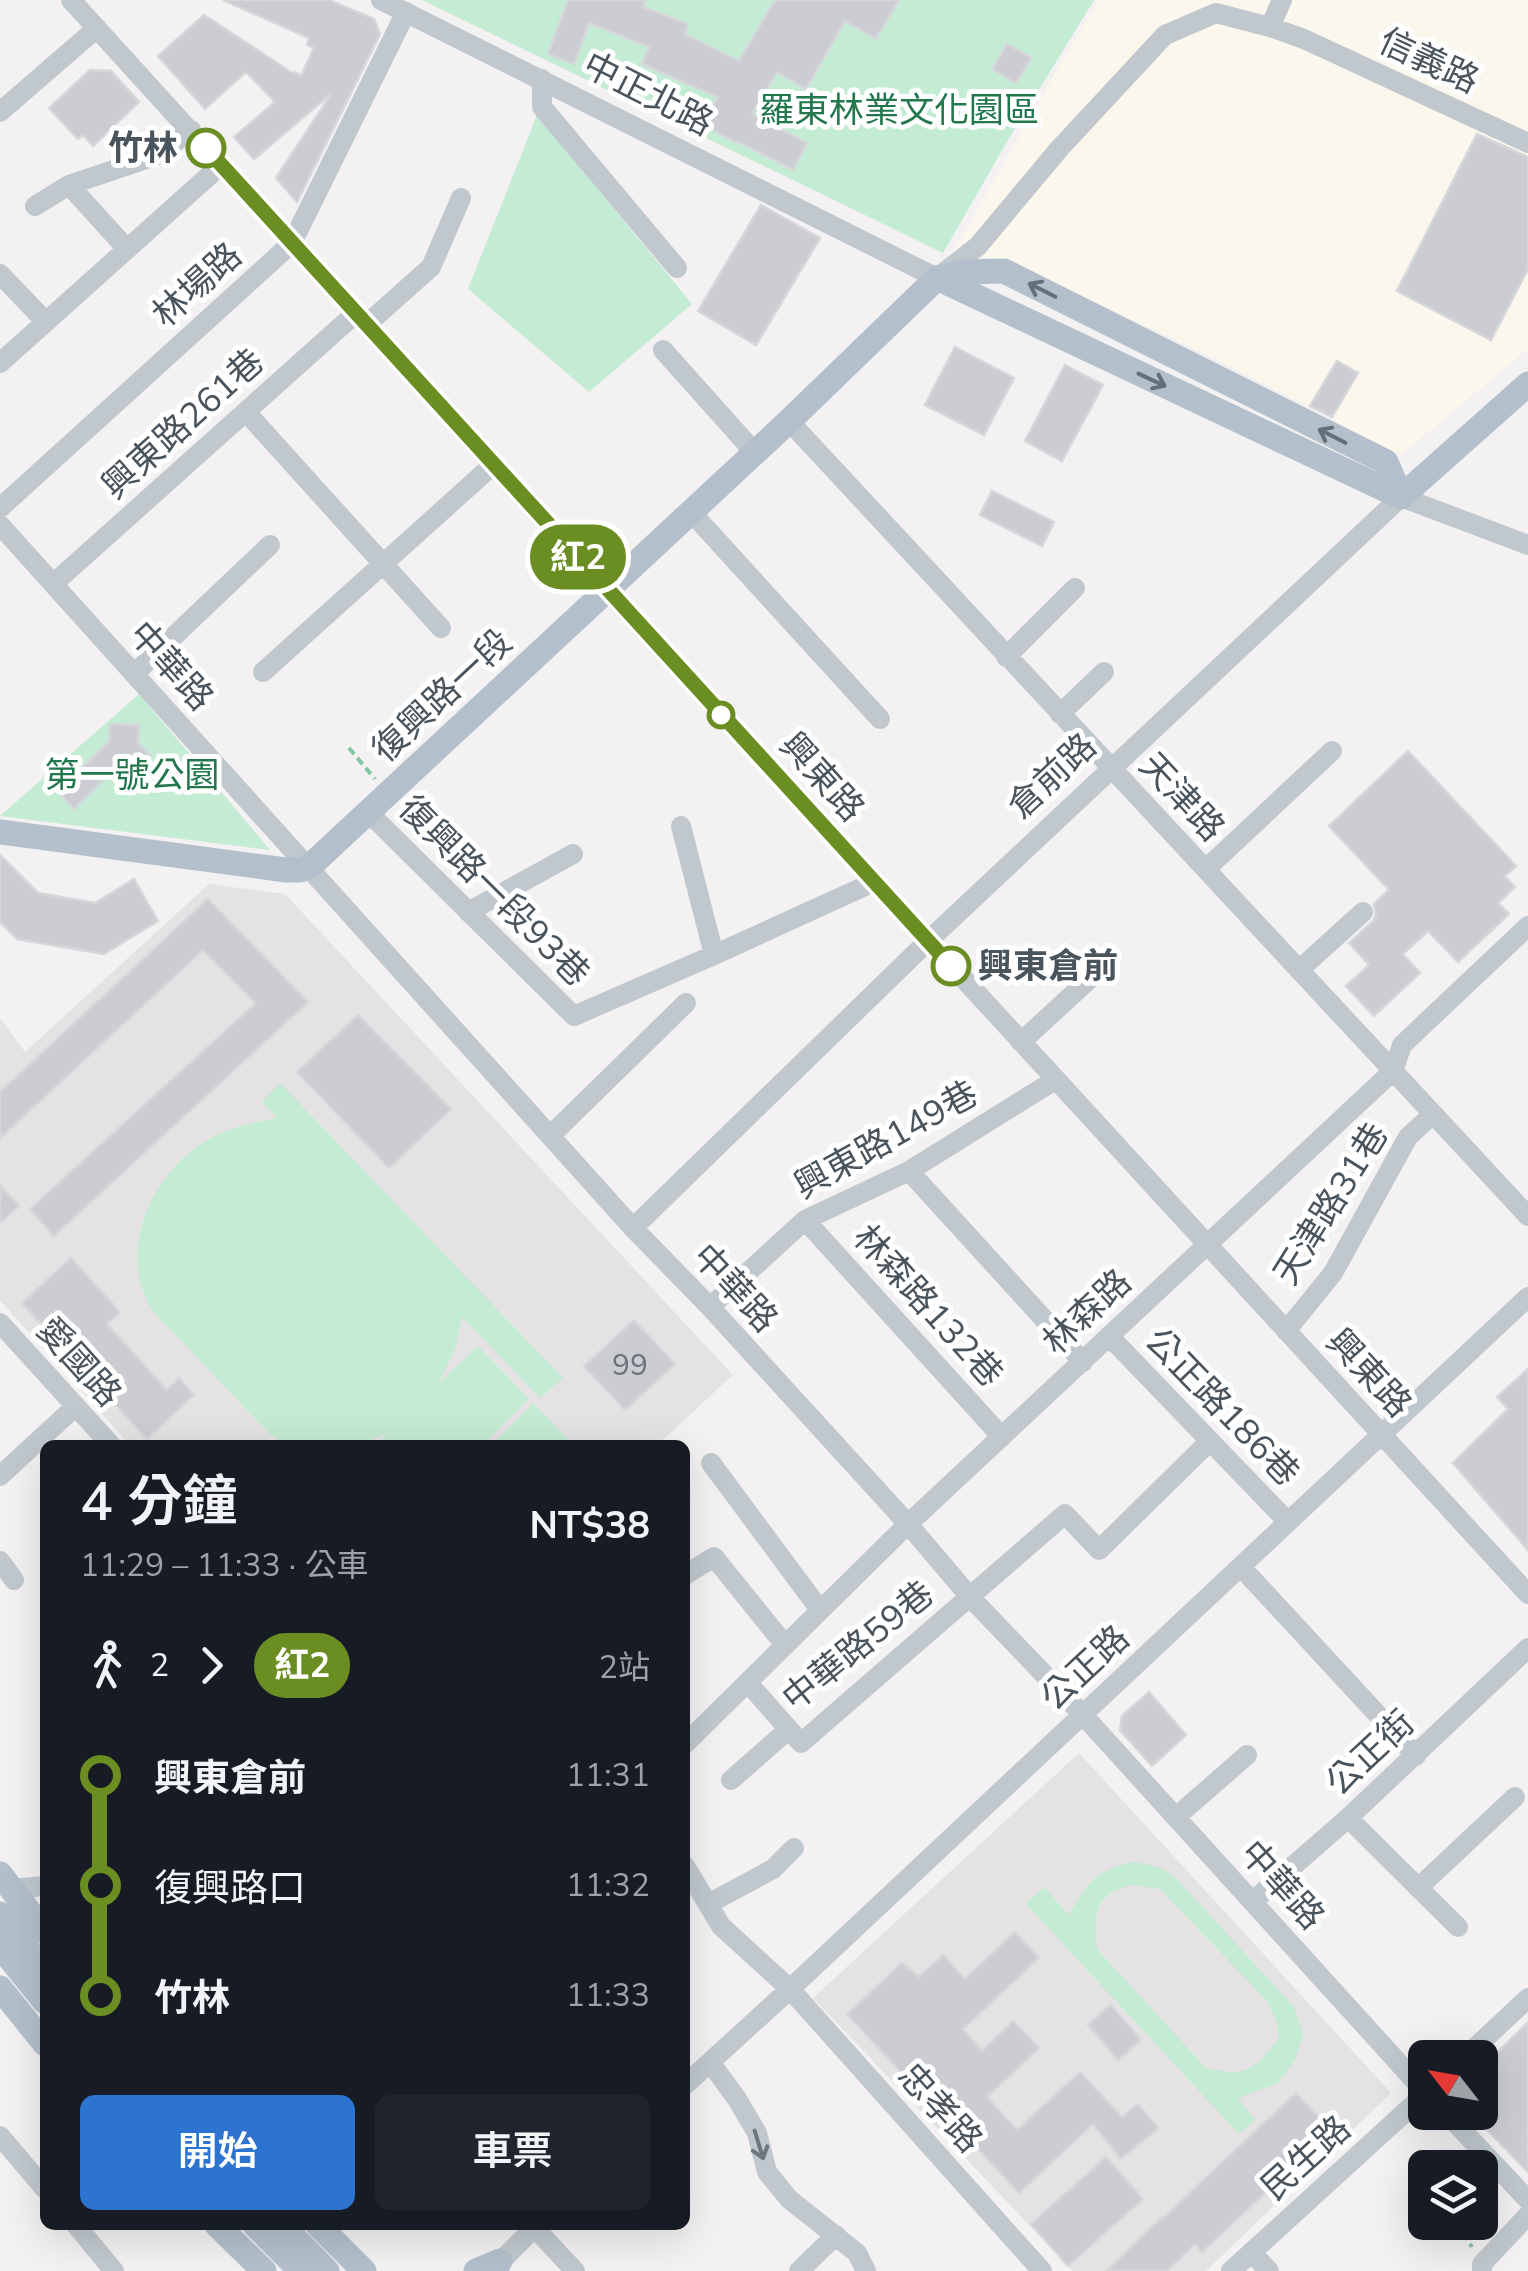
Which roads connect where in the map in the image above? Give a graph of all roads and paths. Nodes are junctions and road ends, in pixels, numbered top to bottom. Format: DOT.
graph roads {
  1 [pos="71,0"];
  2 [pos="381,0"];
  3 [pos="1282,0"];
  4 [pos="406,12"];
  5 [pos="1270,26"];
  6 [pos="96,28"];
  7 [pos="542,79"];
  8 [pos="0,112"];
  9 [pos="191,130"];
  10 [pos="1528,143"];
  11 [pos="221,165"];
  12 [pos="69,186"];
  13 [pos="461,198"];
  14 [pos="34,206"];
  15 [pos="292,242"];
  16 [pos="127,249"];
  17 [pos="677,268"];
  18 [pos="0,274"];
  19 [pos="937,278"];
  20 [pos="361,319"];
  21 [pos="46,322"];
  22 [pos="662,350"];
  23 [pos="0,363"];
  24 [pos="1528,384"];
  25 [pos="246,412"];
  26 [pos="789,422"];
  27 [pos="755,453"];
  28 [pos="494,464"];
  29 [pos="1400,497"];
  30 [pos="0,508"];
  31 [pos="692,512"];
  32 [pos="0,525"];
  33 [pos="270,544"];
  34 [pos="1528,545"];
  35 [pos="384,563"];
  36 [pos="53,584"];
  37 [pos="1075,588"];
  38 [pos="607,590"];
  39 [pos="442,628"];
  40 [pos="1006,657"];
  41 [pos="263,672"];
  42 [pos="1104,672"];
  43 [pos="134,674"];
  44 [pos="1060,714"];
  45 [pos="880,719"];
  46 [pos="349,748"];
  47 [pos="1332,751"];
  48 [pos="1112,768"];
  49 [pos="377,803"];
  50 [pos="682,826"];
  51 [pos="0,832"];
  52 [pos="573,854"];
  53 [pos="309,867"];
  54 [pos="1206,869"];
  55 [pos="874,882"];
  56 [pos="468,912"];
  57 [pos="1363,912"];
  58 [pos="1528,926"];
  59 [pos="928,941"];
  60 [pos="714,955"];
  61 [pos="1107,963"];
  62 [pos="1299,970"];
  63 [pos="686,1003"];
  64 [pos="1020,1042"];
  65 [pos="1393,1070"];
  66 [pos="1055,1080"];
  67 [pos="1432,1115"];
  68 [pos="551,1135"];
  69 [pos="909,1170"];
  70 [pos="1528,1216"];
  71 [pos="805,1220"];
  72 [pos="633,1228"];
  73 [pos="1206,1244"];
  74 [pos="1528,1297"];
  75 [pos="710,1307"];
  76 [pos="0,1323"];
  77 [pos="1286,1331"];
  78 [pos="1110,1336"];
  79 [pos="1083,1362"];
  80 [pos="76,1406"];
  81 [pos="1382,1435"];
  82 [pos="1002,1437"];
  83 [pos="106,1440"];
  84 [pos="1210,1441"];
  85 [pos="711,1463"];
  86 [pos="0,1476"];
  87 [pos="1288,1522"];
  88 [pos="908,1524"];
  89 [pos="0,1560"];
  90 [pos="1241,1568"];
  91 [pos="690,1572"];
  92 [pos="14,1580"];
  93 [pos="1528,1594"];
  94 [pos="970,1597"];
  95 [pos="820,1610"];
  96 [pos="786,1645"];
  97 [pos="1528,1648"];
  98 [pos="748,1683"];
  99 [pos="1083,1716"];
  100 [pos="789,1729"];
  101 [pos="690,1739"];
  102 [pos="1247,1755"];
  103 [pos="1416,1756"];
  104 [pos="730,1780"];
  105 [pos="1515,1797"];
  106 [pos="1176,1817"];
  107 [pos="1348,1818"];
  108 [pos="794,1848"];
  109 [pos="690,1874"];
  110 [pos="5,1882"];
  111 [pos="40,1886"];
  112 [pos="1418,1888"];
  113 [pos="1253,1901"];
  114 [pos="708,1904"];
  115 [pos="0,1914"];
  116 [pos="40,1926"];
  117 [pos="1458,1927"];
  118 [pos="0,1946"];
  119 [pos="40,1966"];
  120 [pos="0,1988"];
  121 [pos="790,1989"];
  122 [pos="40,1996"];
  123 [pos="1528,1998"];
  124 [pos="40,2038"];
  125 [pos="1483,2040"];
  126 [pos="710,2062"];
  127 [pos="1408,2074"];
  128 [pos="690,2077"];
  129 [pos="1408,2109"];
  130 [pos="1462,2130"];
  131 [pos="0,2136"];
  132 [pos="40,2183"];
  133 [pos="1528,2200"];
  134 [pos="1528,2215"];
  135 [pos="80,2230"];
  136 [pos="223,2230"];
  137 [pos="260,2230"];
  138 [pos="287,2230"];
  139 [pos="328,2230"];
  140 [pos="532,2230"];
  141 [pos="539,2230"];
  142 [pos="836,2235"];
  143 [pos="1466,2240"];
  144 [pos="1251,2252"];
  145 [pos="1482,2267"];
  146 [pos="490,2268"];
  147 [pos="114,2271"];
  148 [pos="264,2271"];
  149 [pos="301,2271"];
  150 [pos="327,2271"];
  151 [pos="364,2271"];
  152 [pos="575,2271"];
  153 [pos="799,2271"];
  154 [pos="866,2271"];
  155 [pos="1042,2271"];
  156 [pos="1231,2271"];
  157 [pos="1268,2271"];
  1 -- 6 [label="street, 興東路"];
  2 -- 4 [label="street, 中正北路"];
  3 -- 5 [label="street"];
  4 -- 7 [label="street, 中正北路"];
  4 -- 15 [label="street, 林場路"];
  5 -- 10 [label="street, 信義路"];
  5 -- 19 [label="street, 信義路"];
  6 -- 8 [label="street"];
  6 -- 9 [label="street, 興東路"];
  7 -- 17 [label="street"];
  7 -- 19 [label="street, 中正北路"];
  9 -- 11 [label="street, 興東路"];
  9 -- 12 [label="street"];
  11 -- 15 [label="street, 興東路"];
  11 -- 16 [label="street"];
  12 -- 14 [label="street"];
  12 -- 16 [label="street"];
  13 -- 20 [label="street, 興東路261巷"];
  15 -- 20 [label="street, 興東路"];
  15 -- 30 [label="street, 林場路"];
  16 -- 21 [label="street"];
  18 -- 21 [label="street"];
  19 -- 26 [label="main road, 復興路一段"];
  19 -- 29 [label="main road, 中正北路, one-way"];
  29 -- 19 [label="main road, one-way"];
  20 -- 25 [label="street, 興東路261巷"];
  20 -- 28 [label="street, 興東路"];
  21 -- 23 [label="street"];
  22 -- 27 [label="street"];
  24 -- 29 [label="main road, 倉前路"];
  25 -- 35 [label="street"];
  25 -- 36 [label="street, 興東路261巷"];
  26 -- 27 [label="main road, 復興路一段"];
  26 -- 40 [label="street, 天津路"];
  27 -- 31 [label="main road, 復興路一段"];
  28 -- 35 [label="street"];
  28 -- 38 [label="street, 興東路"];
  29 -- 34 [label="street, 中正北路"];
  29 -- 48 [label="street, 倉前路"];
  31 -- 38 [label="main road, 復興路一段"];
  31 -- 45 [label="street"];
  32 -- 36 [label="street, 中華路"];
  33 -- 43 [label="street"];
  35 -- 39 [label="street"];
  35 -- 41 [label="street"];
  36 -- 43 [label="street, 中華路"];
  37 -- 40 [label="street"];
  38 -- 49 [label="main road, 復興路一段"];
  38 -- 55 [label="street, 興東路"];
  40 -- 44 [label="street, 天津路"];
  42 -- 44 [label="street"];
  43 -- 53 [label="street, 中華路"];
  44 -- 48 [label="street, 天津路"];
  46 -- 49 [label="path"];
  47 -- 54 [label="street"];
  48 -- 54 [label="street, 天津路"];
  48 -- 59 [label="street, 倉前路"];
  49 -- 53 [label="main road, 復興路一段"];
  49 -- 56 [label="street, 復興路一段93巷"];
  50 -- 60 [label="street"];
  51 -- 53 [label="main road"];
  52 -- 56 [label="street"];
  53 -- 68 [label="street, 中華路"];
  54 -- 62 [label="street, 天津路"];
  55 -- 59 [label="street, 興東路"];
  55 -- 60 [label="street"];
  56 -- 60 [label="street, 復興路一段93巷"];
  57 -- 62 [label="street"];
  58 -- 65 [label="street, 林森路"];
  59 -- 64 [label="street, 興東路"];
  59 -- 72 [label="street, 倉前路"];
  61 -- 64 [label="street"];
  62 -- 65 [label="street, 天津路"];
  63 -- 68 [label="street"];
  64 -- 66 [label="street, 興東路"];
  65 -- 67 [label="street, 天津路"];
  65 -- 73 [label="street, 林森路"];
  66 -- 69 [label="street, 興東路149巷"];
  66 -- 73 [label="street, 興東路"];
  67 -- 70 [label="street, 天津路"];
  67 -- 77 [label="street, 天津路31巷"];
  68 -- 72 [label="street, 中華路"];
  69 -- 71 [label="street, 興東路149巷"];
  69 -- 79 [label="street"];
  71 -- 75 [label="street, 興東路149巷"];
  71 -- 82 [label="street, 林森路132巷"];
  72 -- 75 [label="street, 中華路"];
  73 -- 77 [label="street, 興東路"];
  73 -- 78 [label="street, 林森路"];
  74 -- 81 [label="street, 公正路"];
  75 -- 88 [label="street, 中華路"];
  76 -- 80 [label="street, 愛國路"];
  77 -- 81 [label="street, 興東路"];
  78 -- 79 [label="street, 林森路"];
  78 -- 84 [label="street, 公正路186巷"];
  79 -- 82 [label="street, 林森路"];
  80 -- 83 [label="street, 愛國路"];
  80 -- 86 [label="street"];
  81 -- 87 [label="street, 公正路"];
  81 -- 93 [label="street, 興東路"];
  82 -- 88 [label="street, 林森路"];
  84 -- 87 [label="street, 公正路186巷"];
  84 -- 94 [label="street"];
  85 -- 95 [label="street"];
  87 -- 90 [label="street, 公正路"];
  88 -- 94 [label="street, 中華路"];
  88 -- 95 [label="street, 林森路"];
  89 -- 92 [label="street"];
  90 -- 99 [label="street, 公正路"];
  90 -- 103 [label="street"];
  91 -- 96 [label="street"];
  94 -- 99 [label="street, 中華路"];
  94 -- 100 [label="street, 中華路59巷"];
  95 -- 96 [label="street, 林森路"];
  96 -- 98 [label="street, 林森路"];
  97 -- 103 [label="street, 公正街"];
  98 -- 100 [label="street, 中華路59巷"];
  98 -- 101 [label="street, 林森路"];
  99 -- 106 [label="street, 中華路"];
  99 -- 121 [label="street, 公正路"];
  100 -- 104 [label="street"];
  102 -- 106 [label="street"];
  103 -- 107 [label="street, 公正街"];
  105 -- 112 [label="street"];
  106 -- 113 [label="street, 中華路"];
  107 -- 112 [label="street"];
  107 -- 113 [label="street, 公正街"];
  108 -- 114 [label="street"];
  109 -- 114 [label="street, 忠孝路"];
  110 -- 111 [label="street"];
  110 -- 116 [label="main road"];
  112 -- 117 [label="street"];
  113 -- 127 [label="street, 中華路"];
  114 -- 121 [label="street, 忠孝路"];
  115 -- 119 [label="main road"];
  118 -- 122 [label="main road"];
  120 -- 124 [label="main road"];
  121 -- 126 [label="street, 公正路"];
  121 -- 155 [label="street, 忠孝路"];
  123 -- 125 [label="street"];
  126 -- 128 [label="street, 公正路"];
  126 -- 142 [label="street, one-way"];
  129 -- 144 [label="street, 民生路"];
  130 -- 133 [label="street"];
  131 -- 132 [label="street"];
  134 -- 145 [label="street"];
  135 -- 147 [label="street"];
  136 -- 148 [label="main road"];
  137 -- 149 [label="main road"];
  138 -- 150 [label="main road"];
  139 -- 151 [label="main road"];
  140 -- 146 [label="street"];
  141 -- 152 [label="street"];
  142 -- 153 [label="street"];
  142 -- 154 [label="street"];
  143 -- 145 [label="path"];
  144 -- 156 [label="street, 民生路"];
  144 -- 157 [label="street"];
}
